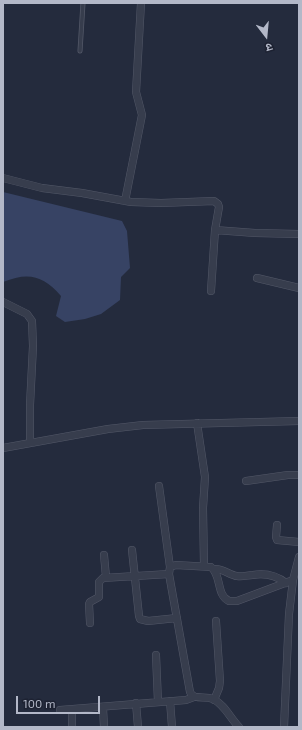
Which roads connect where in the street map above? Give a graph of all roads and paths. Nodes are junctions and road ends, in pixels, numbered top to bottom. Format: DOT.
graph roads {
  1 [pos="83,3"];
  2 [pos="141,3"];
  3 [pos="80,50"];
  4 [pos="3,178"];
  5 [pos="125,201"];
  6 [pos="215,230"];
  7 [pos="299,234"];
  8 [pos="257,278"];
  9 [pos="299,288"];
  10 [pos="211,291"];
  11 [pos="3,302"];
  12 [pos="299,421"];
  13 [pos="197,423"];
  14 [pos="30,443"];
  15 [pos="3,448"];
  16 [pos="299,475"];
  17 [pos="246,481"];
  18 [pos="158,486"];
  19 [pos="277,525"];
  20 [pos="299,542"];
  21 [pos="132,550"];
  22 [pos="104,555"];
  23 [pos="299,557"];
  24 [pos="204,566"];
  25 [pos="214,569"];
  26 [pos="169,571"];
  27 [pos="134,576"];
  28 [pos="106,578"];
  29 [pos="294,580"];
  30 [pos="286,583"];
  31 [pos="177,618"];
  32 [pos="216,621"];
  33 [pos="90,622"];
  34 [pos="156,655"];
  35 [pos="194,697"];
  36 [pos="214,700"];
  37 [pos="170,701"];
  38 [pos="158,702"];
  39 [pos="136,703"];
  40 [pos="103,708"];
  41 [pos="60,710"];
  42 [pos="72,710"];
  43 [pos="72,727"];
  44 [pos="104,727"];
  45 [pos="138,727"];
  46 [pos="172,727"];
  47 [pos="239,727"];
  48 [pos="284,727"];
  1 -- 3 [label="lane"];
  2 -- 5 [label="street"];
  4 -- 5 [label="street"];
  5 -- 6 [label="street"];
  6 -- 7 [label="street"];
  6 -- 10 [label="street"];
  8 -- 9 [label="street"];
  11 -- 14 [label="street"];
  12 -- 13 [label="street"];
  13 -- 14 [label="street"];
  13 -- 24 [label="street"];
  14 -- 15 [label="street"];
  16 -- 17 [label="street"];
  18 -- 26 [label="street"];
  19 -- 20 [label="street"];
  21 -- 27 [label="street"];
  22 -- 28 [label="street"];
  23 -- 29 [label="street"];
  24 -- 25 [label="street"];
  24 -- 26 [label="street"];
  25 -- 30 [label="street"];
  25 -- 30 [label="street"];
  26 -- 27 [label="street"];
  26 -- 31 [label="street"];
  27 -- 28 [label="street"];
  27 -- 31 [label="street"];
  28 -- 33 [label="street"];
  29 -- 30 [label="street"];
  29 -- 48 [label="street"];
  31 -- 35 [label="street"];
  32 -- 36 [label="street"];
  34 -- 38 [label="street"];
  35 -- 36 [label="street"];
  35 -- 37 [label="street"];
  36 -- 47 [label="street"];
  37 -- 38 [label="street"];
  37 -- 46 [label="street"];
  38 -- 39 [label="street"];
  39 -- 40 [label="street"];
  39 -- 45 [label="street"];
  40 -- 42 [label="street"];
  40 -- 44 [label="street"];
  41 -- 42 [label="street"];
  42 -- 43 [label="street"];
}
